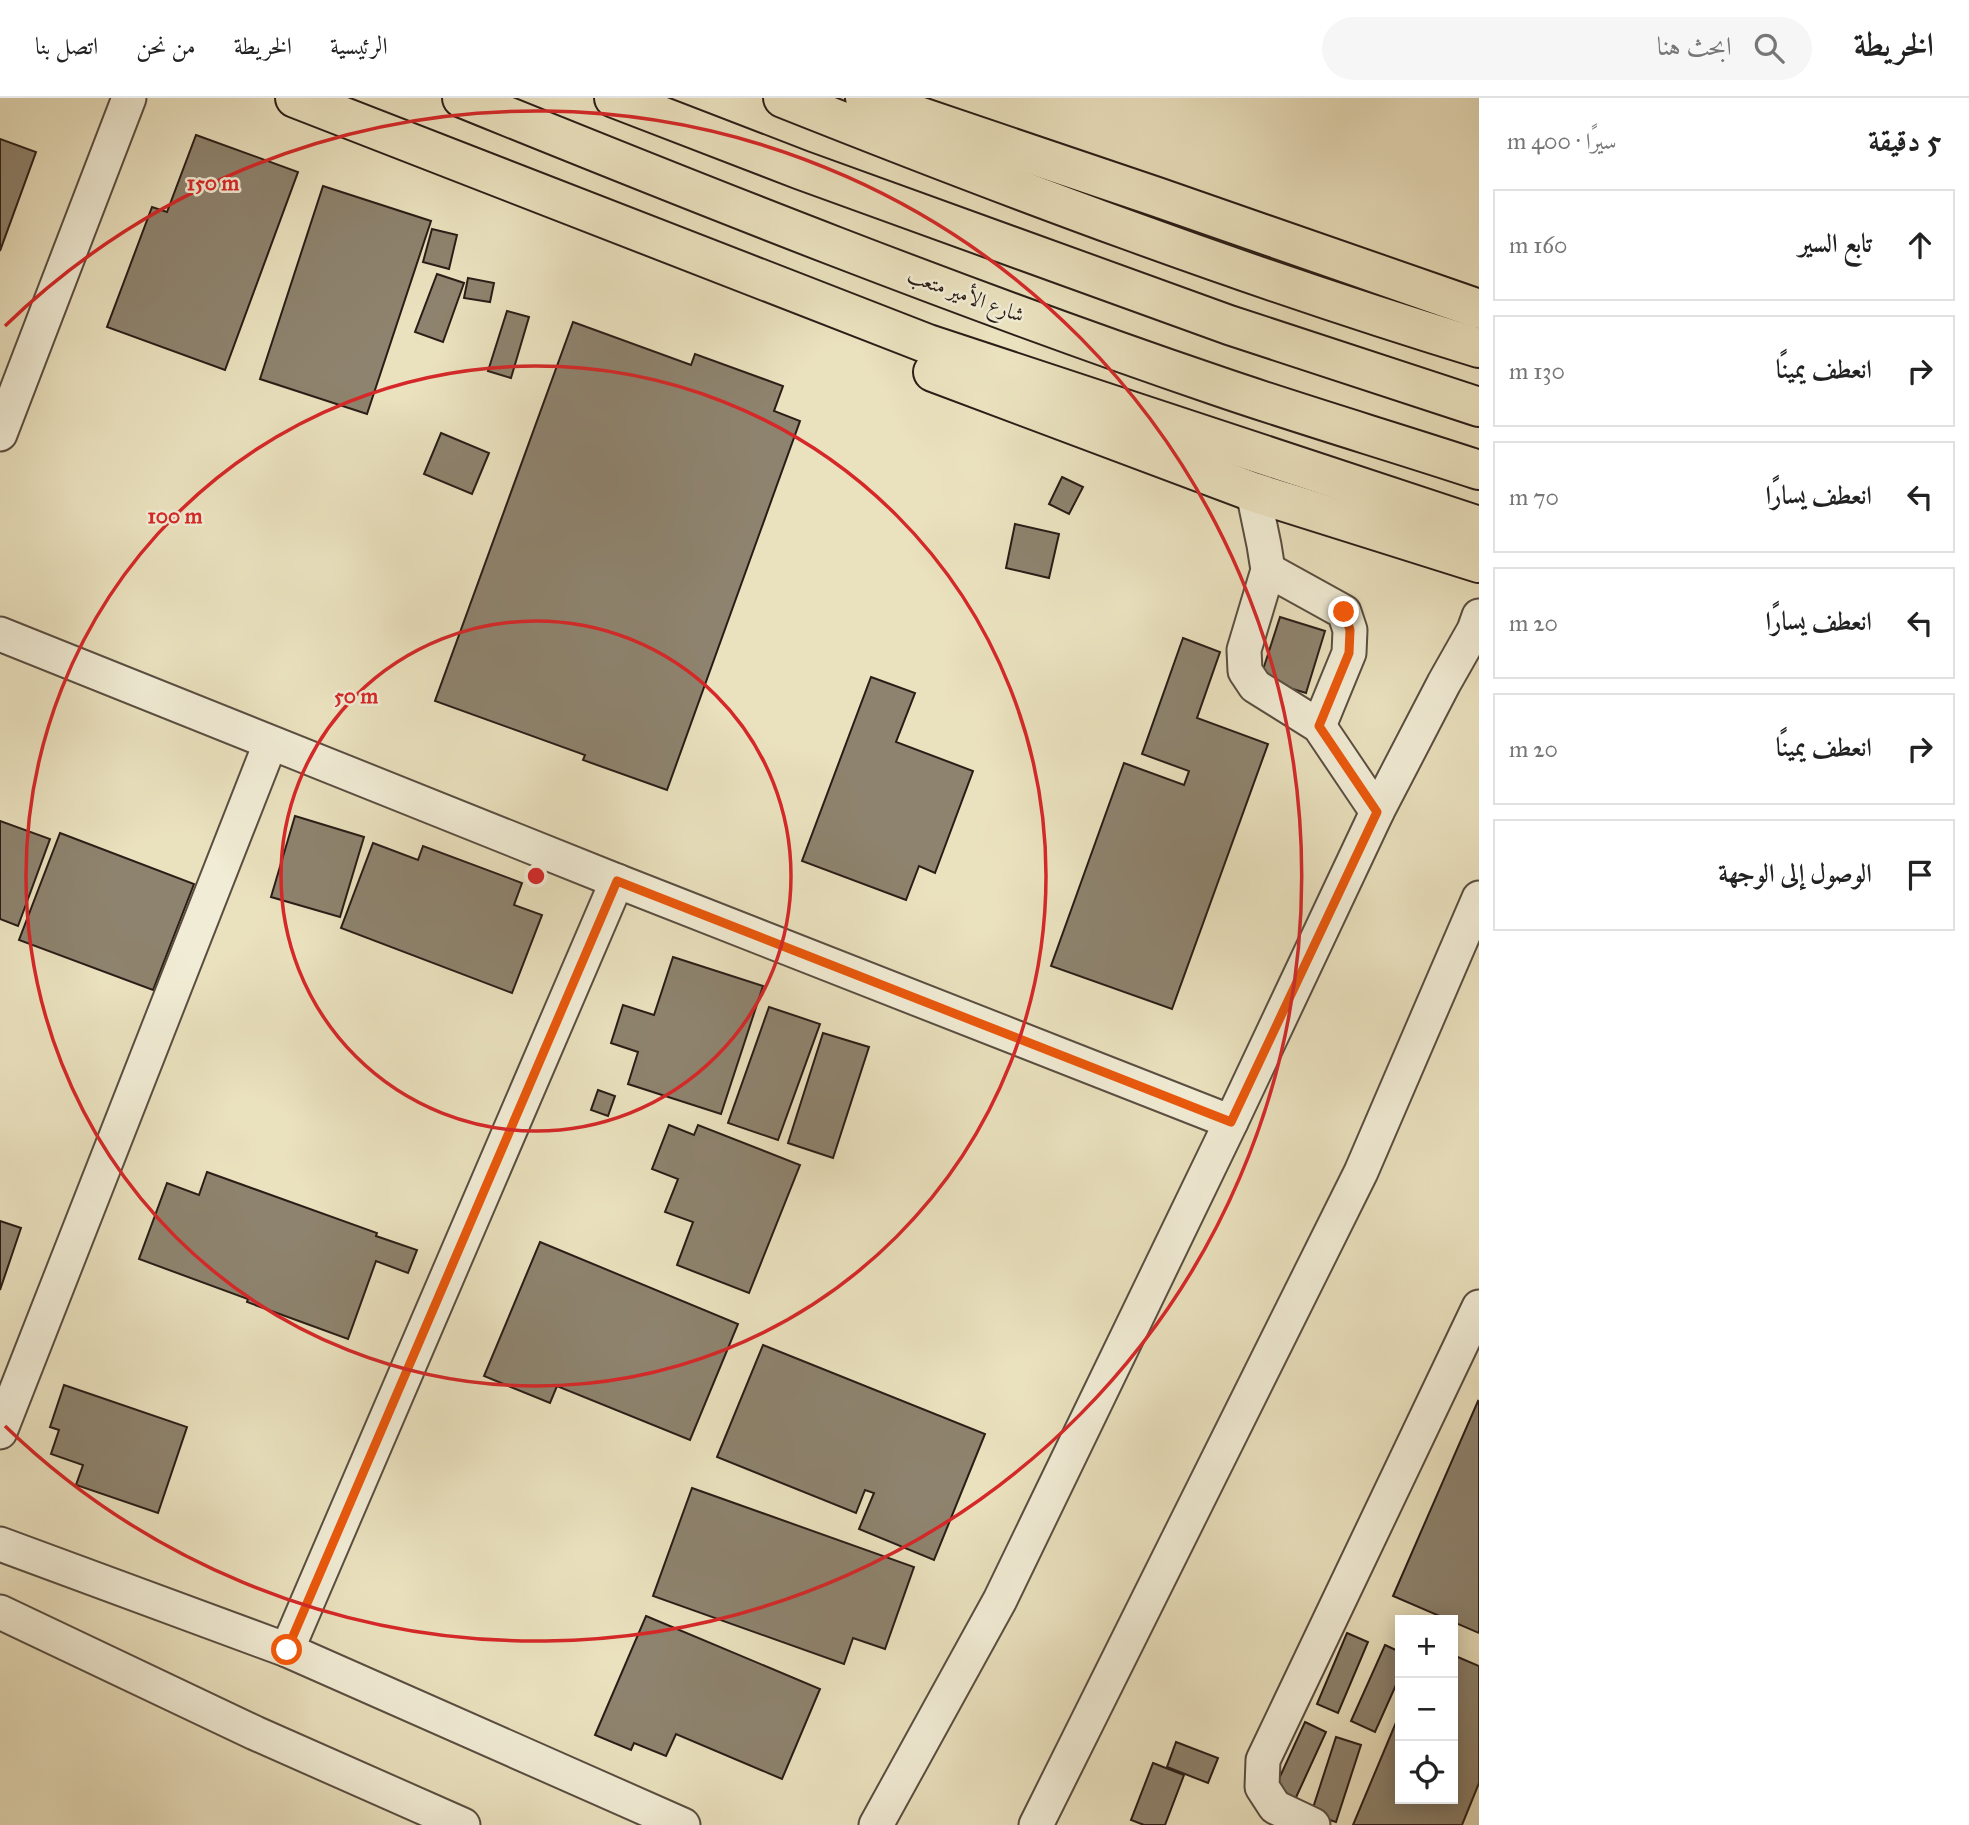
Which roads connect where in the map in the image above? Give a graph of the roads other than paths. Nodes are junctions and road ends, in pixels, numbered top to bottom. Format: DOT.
graph roads {
  1 [pos="129,98"];
  2 [pos="295,98"];
  3 [pos="462,98"];
  4 [pos="614,98"];
  5 [pos="783,98"];
  6 [pos="865,98"];
  7 [pos="488,173"];
  8 [pos="1469,303"];
  9 [pos="1479,348"];
  10 [pos="1479,407"];
  11 [pos="0,434"];
  12 [pos="1479,470"];
  13 [pos="1253,492"];
  14 [pos="1475,557"];
  15 [pos="1268,570"];
  16 [pos="1479,616"];
  17 [pos="0,634"];
  18 [pos="1479,655"];
  19 [pos="1444,683"];
  20 [pos="1319,726"];
  21 [pos="270,744"];
  22 [pos="1377,812"];
  23 [pos="617,881"];
  24 [pos="1479,898"];
  25 [pos="1231,1122"];
  26 [pos="1479,1307"];
  27 [pos="0,1432"];
  28 [pos="0,1544"];
  29 [pos="0,1612"];
  30 [pos="287,1650"];
  31 [pos="673,1823"];
  32 [pos="463,1825"];
  33 [pos="876,1825"];
  34 [pos="1036,1825"];
  35 [pos="1313,1825"];
  1 -- 11 [label="street"];
  2 -- 7 [label="main road"];
  3 -- 12 [label="main road, شارع الأمير متعب"];
  4 -- 10 [label="main road"];
  5 -- 9 [label="main road"];
  6 -- 8 [label="main road"];
  7 -- 13 [label="main road"];
  7 -- 14 [label="main road"];
  13 -- 14 [label="main road"];
  13 -- 15 [label="street"];
  15 -- 20 [label="street"];
  15 -- 20 [label="street"];
  16 -- 19 [label="street"];
  17 -- 21 [label="street"];
  18 -- 19 [label="street"];
  19 -- 22 [label="street"];
  20 -- 22 [label="street"];
  21 -- 23 [label="street"];
  21 -- 27 [label="street"];
  22 -- 25 [label="street"];
  23 -- 25 [label="street"];
  23 -- 30 [label="street"];
  24 -- 34 [label="street"];
  25 -- 33 [label="street"];
  26 -- 35 [label="street"];
  28 -- 30 [label="street"];
  29 -- 32 [label="street"];
  30 -- 31 [label="street"];
}
